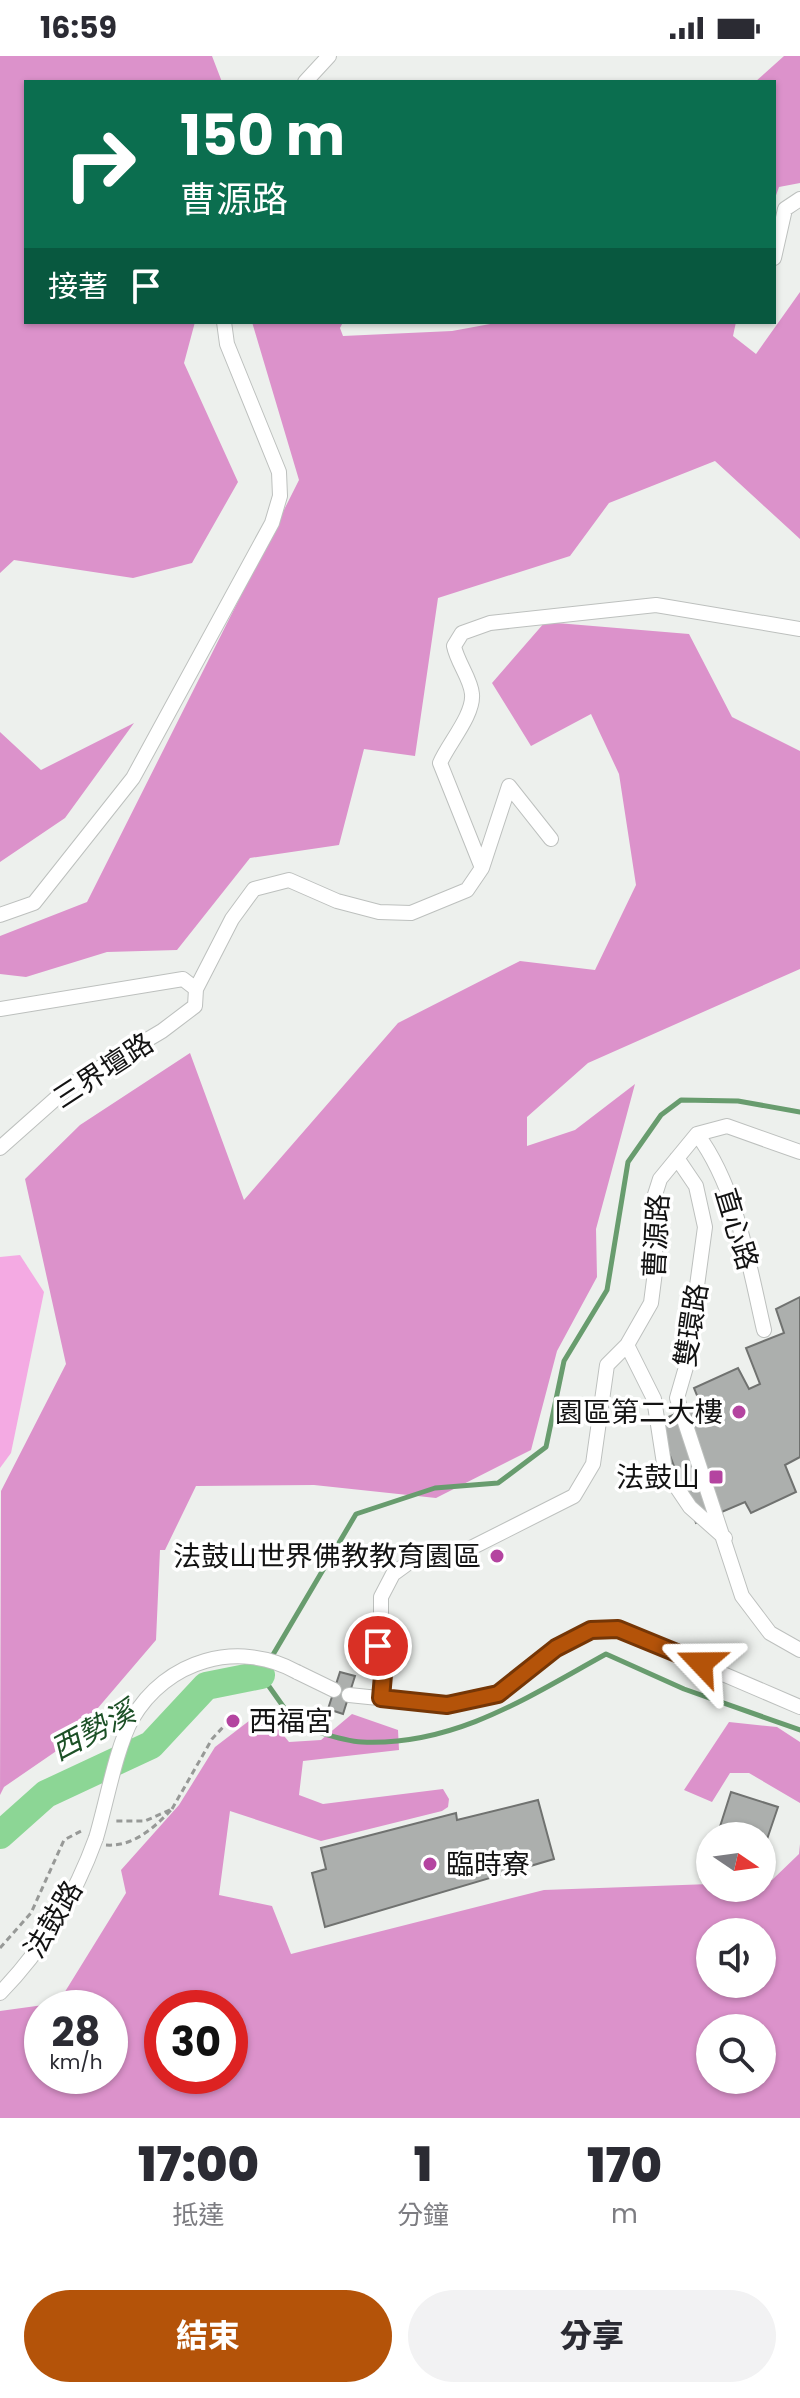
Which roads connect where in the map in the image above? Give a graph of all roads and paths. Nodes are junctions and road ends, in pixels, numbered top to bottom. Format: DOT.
graph roads {
  1 [pos="329,56"];
  2 [pos="307,80"];
  3 [pos="800,199"];
  4 [pos="776,249"];
  5 [pos="224,324"];
  6 [pos="800,629"];
  7 [pos="551,839"];
  8 [pos="482,868"];
  9 [pos="0,915"];
  10 [pos="196,989"];
  11 [pos="0,1009"];
  12 [pos="697,1134"];
  13 [pos="0,1148"];
  14 [pos="800,1152"];
  15 [pos="677,1158"];
  16 [pos="764,1330"];
  17 [pos="627,1345"];
  18 [pos="683,1380"];
  19 [pos="654,1399"];
  20 [pos="725,1538"];
  21 [pos="800,1650"];
  22 [pos="381,1698"];
  23 [pos="800,1707"];
  24 [pos="224,1726"];
  25 [pos="172,1809"];
  26 [pos="0,1993"];
  1 -- 2 [label="street"];
  3 -- 4 [label="street"];
  5 -- 9 [label="street"];
  6 -- 8 [label="street"];
  7 -- 8 [label="street"];
  8 -- 10 [label="street, 三界壇路"];
  10 -- 11 [label="street"];
  10 -- 13 [label="street, 三界壇路"];
  12 -- 14 [label="street"];
  12 -- 15 [label="street, 曹源路"];
  12 -- 16 [label="street, 直心路"];
  15 -- 17 [label="street, 曹源路"];
  15 -- 18 [label="street, 雙環路"];
  17 -- 19 [label="street"];
  17 -- 22 [label="street, 曹源路"];
  18 -- 19 [label="street"];
  18 -- 20 [label="street, 雙環路"];
  19 -- 20 [label="street"];
  20 -- 21 [label="street, 雙環路"];
  22 -- 23 [label="street"];
  22 -- 26 [label="street, 法鼓路, bridge"];
  24 -- 25 [label="path"];
}
